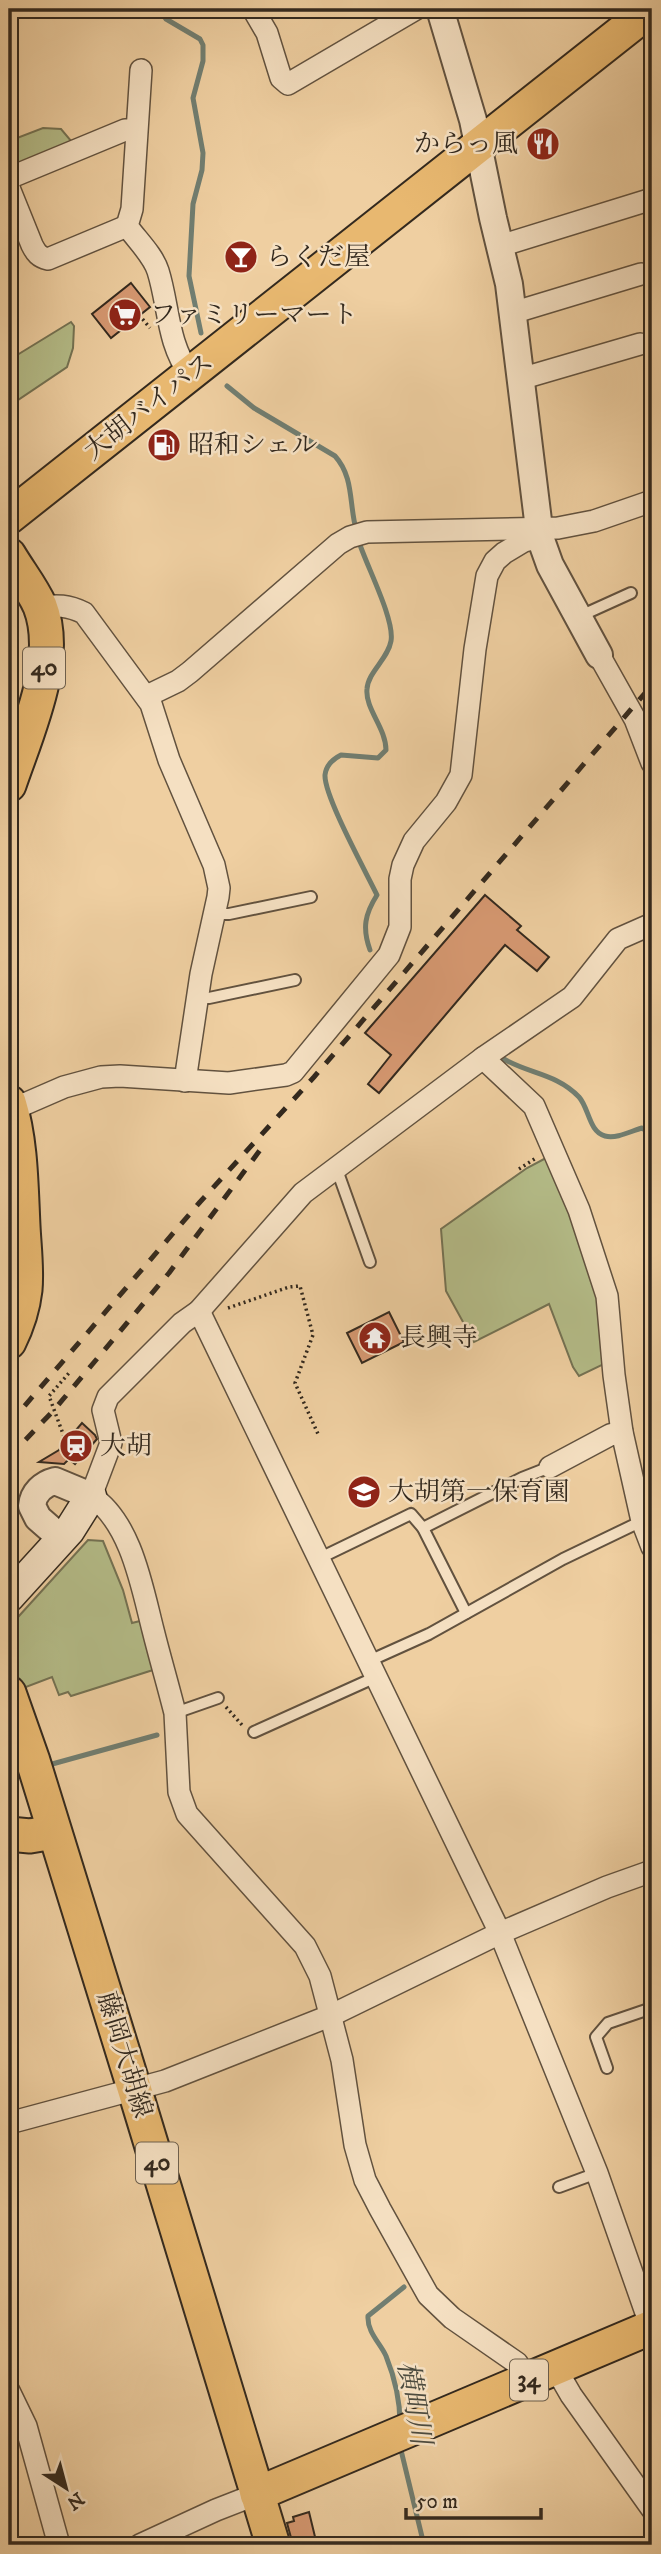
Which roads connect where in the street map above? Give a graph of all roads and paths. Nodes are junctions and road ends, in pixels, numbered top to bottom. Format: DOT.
graph roads {
  1 [pos="253,9"];
  2 [pos="416,9"];
  3 [pos="440,9"];
  4 [pos="651,9"];
  5 [pos="141,70"];
  6 [pos="136,130"];
  7 [pos="479,145"];
  8 [pos="9,178"];
  9 [pos="9,188"];
  10 [pos="652,198"];
  11 [pos="127,226"];
  12 [pos="500,246"];
  13 [pos="641,274"];
  14 [pos="512,313"];
  15 [pos="139,315"];
  16 [pos="151,331"];
  17 [pos="640,344"];
  18 [pos="190,374"];
  19 [pos="520,379"];
  20 [pos="652,501"];
  21 [pos="9,517"];
  22 [pos="539,533"];
  23 [pos="9,555"];
  24 [pos="631,593"];
  25 [pos="40,607"];
  26 [pos="578,617"];
  27 [pos="599,655"];
  28 [pos="147,695"];
  29 [pos="652,763"];
  30 [pos="9,785"];
  31 [pos="311,897"];
  32 [pos="216,914"];
  33 [pos="652,924"];
  34 [pos="295,980"];
  35 [pos="197,998"];
  36 [pos="483,1058"];
  37 [pos="185,1082"];
  38 [pos="10,1106"];
  39 [pos="547,1152"];
  40 [pos="336,1167"];
  41 [pos="519,1169"];
  42 [pos="370,1262"];
  43 [pos="199,1311"];
  44 [pos="9,1342"];
  45 [pos="69,1373"];
  46 [pos="622,1432"];
  47 [pos="318,1434"];
  48 [pos="66,1442"];
  49 [pos="550,1467"];
  50 [pos="91,1496"];
  51 [pos="642,1521"];
  52 [pos="423,1528"];
  53 [pos="62,1539"];
  54 [pos="652,1547"];
  55 [pos="320,1558"];
  56 [pos="9,1597"];
  57 [pos="466,1613"];
  58 [pos="372,1669"];
  59 [pos="9,1693"];
  60 [pos="218,1698"];
  61 [pos="175,1713"];
  62 [pos="254,1732"];
  63 [pos="54,1832"];
  64 [pos="9,1834"];
  65 [pos="652,1871"];
  66 [pos="500,1933"];
  67 [pos="652,2008"];
  68 [pos="332,2015"];
  69 [pos="607,2068"];
  70 [pos="135,2091"];
  71 [pos="9,2123"];
  72 [pos="597,2172"];
  73 [pos="559,2187"];
  74 [pos="652,2327"];
  75 [pos="539,2374"];
  76 [pos="9,2391"];
  77 [pos="257,2494"];
  78 [pos="652,2509"];
  79 [pos="59,2545"];
  80 [pos="140,2545"];
  81 [pos="273,2545"];
  1 -- 2 [label="street"];
  3 -- 7 [label="street"];
  4 -- 7 [label="main road, 大胡バイパス"];
  5 -- 6 [label="street"];
  6 -- 8 [label="street"];
  6 -- 11 [label="street"];
  7 -- 12 [label="street"];
  7 -- 18 [label="main road, 大胡バイパス"];
  9 -- 11 [label="street"];
  10 -- 12 [label="street"];
  11 -- 18 [label="street"];
  12 -- 14 [label="street"];
  13 -- 14 [label="street"];
  14 -- 19 [label="street"];
  15 -- 16 [label="path"];
  17 -- 19 [label="street"];
  18 -- 21 [label="main road, 大胡バイパス"];
  19 -- 22 [label="street"];
  20 -- 22 [label="street"];
  22 -- 26 [label="street"];
  22 -- 28 [label="street"];
  22 -- 37 [label="street"];
  23 -- 25 [label="main road, 40"];
  24 -- 26 [label="lane"];
  25 -- 28 [label="street"];
  25 -- 30 [label="main road, 40"];
  26 -- 27 [label="street"];
  27 -- 29 [label="street"];
  28 -- 32 [label="street"];
  31 -- 32 [label="lane"];
  32 -- 35 [label="street"];
  33 -- 36 [label="street"];
  34 -- 35 [label="lane"];
  35 -- 37 [label="street"];
  36 -- 40 [label="street"];
  36 -- 46 [label="street"];
  37 -- 38 [label="street"];
  38 -- 44 [label="main road"];
  39 -- 41 [label="path"];
  40 -- 42 [label="lane"];
  40 -- 43 [label="street"];
  43 -- 47 [label="path"];
  43 -- 50 [label="street"];
  43 -- 55 [label="street"];
  45 -- 48 [label="path"];
  46 -- 49 [label="street"];
  46 -- 51 [label="street"];
  49 -- 52 [label="lane"];
  50 -- 53 [label="main road"];
  50 -- 53 [label="street"];
  50 -- 61 [label="street"];
  51 -- 54 [label="street"];
  51 -- 57 [label="lane"];
  52 -- 55 [label="lane"];
  52 -- 57 [label="lane"];
  53 -- 56 [label="main road"];
  55 -- 58 [label="street"];
  57 -- 58 [label="lane"];
  58 -- 62 [label="lane"];
  58 -- 66 [label="street"];
  59 -- 63 [label="main road, 藤岡大胡線 / 40"];
  60 -- 61 [label="lane"];
  60 -- 62 [label="path"];
  61 -- 68 [label="street"];
  63 -- 64 [label="main road"];
  63 -- 70 [label="main road, 藤岡大胡線 / 40"];
  65 -- 66 [label="street"];
  66 -- 68 [label="street"];
  66 -- 72 [label="street"];
  67 -- 69 [label="lane"];
  68 -- 70 [label="street"];
  68 -- 75 [label="street"];
  70 -- 71 [label="street"];
  70 -- 77 [label="main road, 藤岡大胡線 / 40"];
  72 -- 73 [label="lane"];
  72 -- 74 [label="street"];
  74 -- 75 [label="main road, 34"];
  75 -- 77 [label="main road, 34"];
  75 -- 78 [label="street"];
  76 -- 79 [label="street"];
  77 -- 80 [label="street"];
  77 -- 81 [label="main road, 藤岡大胡線"];
}
